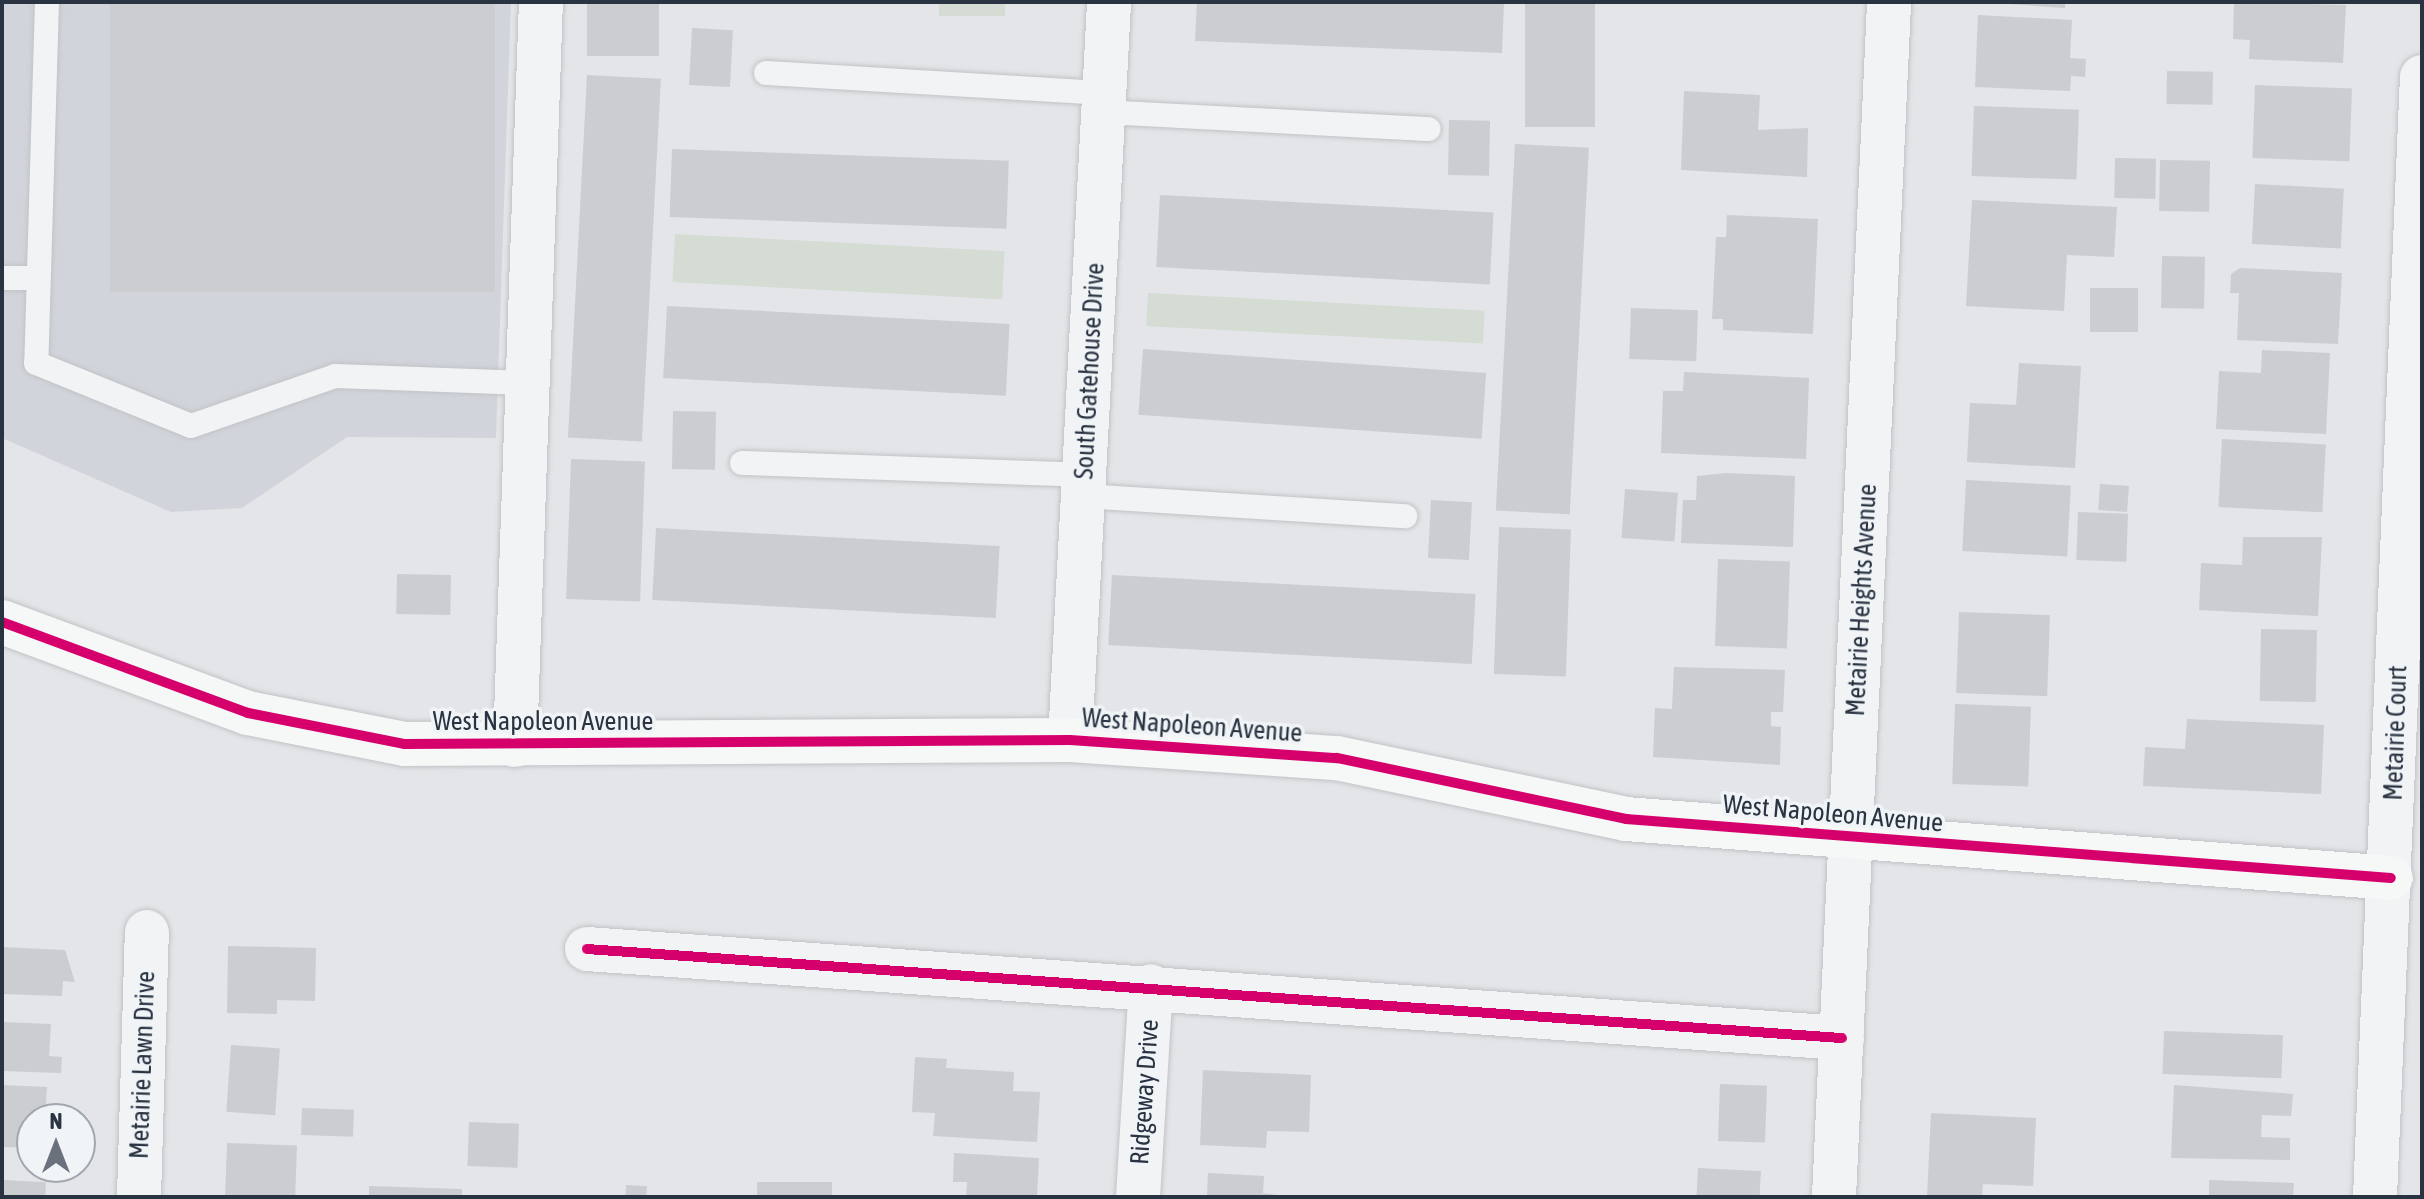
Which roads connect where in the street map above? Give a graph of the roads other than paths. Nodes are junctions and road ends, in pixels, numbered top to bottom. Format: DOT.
graph roads {
  1 [pos="47,2"];
  2 [pos="541,2"];
  3 [pos="1109,2"];
  4 [pos="1889,2"];
  5 [pos="766,73"];
  6 [pos="2422,77"];
  7 [pos="1104,102"];
  8 [pos="1429,129"];
  9 [pos="2,278"];
  10 [pos="38,278"];
  11 [pos="528,383"];
  12 [pos="742,463"];
  13 [pos="1084,486"];
  14 [pos="1405,516"];
  15 [pos="2,622"];
  16 [pos="1070,740"];
  17 [pos="515,745"];
  18 [pos="1851,838"];
  19 [pos="2391,878"];
  20 [pos="147,932"];
  21 [pos="587,949"];
  22 [pos="1151,986"];
  23 [pos="1842,1038"];
  24 [pos="139,1197"];
  25 [pos="1138,1197"];
  26 [pos="1834,1197"];
  27 [pos="2375,1197"];
  1 -- 10 [label="lane"];
  2 -- 11 [label="street"];
  3 -- 7 [label="street, South Gatehouse Drive"];
  4 -- 18 [label="street, Metairie Heights Avenue"];
  5 -- 7 [label="lane"];
  6 -- 19 [label="street, Metairie Court"];
  7 -- 8 [label="lane"];
  7 -- 13 [label="street, South Gatehouse Drive"];
  9 -- 10 [label="lane"];
  10 -- 11 [label="lane"];
  11 -- 17 [label="street"];
  12 -- 13 [label="lane"];
  13 -- 14 [label="lane"];
  13 -- 16 [label="street, South Gatehouse Drive"];
  15 -- 17 [label="street, West Napoleon Avenue"];
  16 -- 17 [label="street, West Napoleon Avenue"];
  16 -- 18 [label="street, West Napoleon Avenue"];
  18 -- 19 [label="street, West Napoleon Avenue"];
  18 -- 23 [label="street, Metairie Heights Avenue"];
  19 -- 27 [label="street, Metairie Court"];
  20 -- 24 [label="street, Metairie Lawn Drive"];
  21 -- 22 [label="street"];
  22 -- 23 [label="street"];
  22 -- 25 [label="street, Ridgeway Drive"];
  23 -- 26 [label="street, Metairie Heights Avenue"];
}
